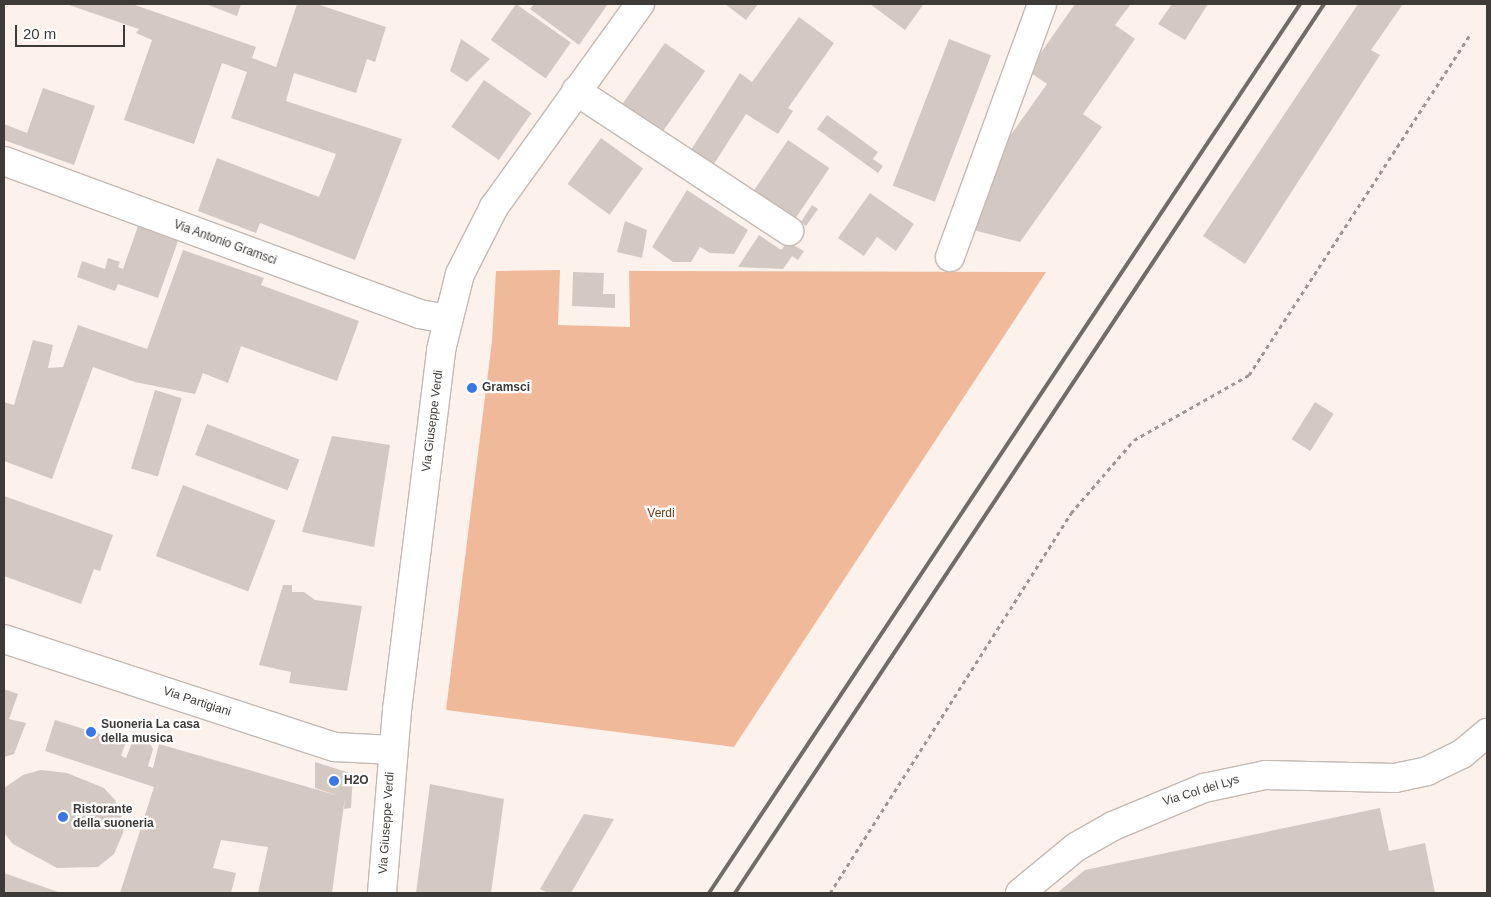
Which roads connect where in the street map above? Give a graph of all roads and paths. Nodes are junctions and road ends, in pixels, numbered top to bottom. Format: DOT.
graph roads {
  1 [pos="640,4"];
  2 [pos="1042,4"];
  3 [pos="1471,33"];
  4 [pos="576,91"];
  5 [pos="4,161"];
  6 [pos="789,231"];
  7 [pos="950,257"];
  8 [pos="447,319"];
  9 [pos="4,639"];
  10 [pos="1487,733"];
  11 [pos="393,750"];
  12 [pos="382,893"];
  13 [pos="830,893"];
  14 [pos="1020,893"];
  1 -- 4 [label="street, Via Giuseppe Verdi"];
  2 -- 7 [label="street"];
  3 -- 13 [label="path"];
  4 -- 6 [label="street"];
  4 -- 8 [label="street, Via Giuseppe Verdi"];
  5 -- 8 [label="street, Via Antonio Gramsci"];
  8 -- 11 [label="street, Via Giuseppe Verdi"];
  9 -- 11 [label="street, Via Partigiani"];
  10 -- 14 [label="street, Via Col del Lys"];
  11 -- 12 [label="street, Via Giuseppe Verdi"];
}
